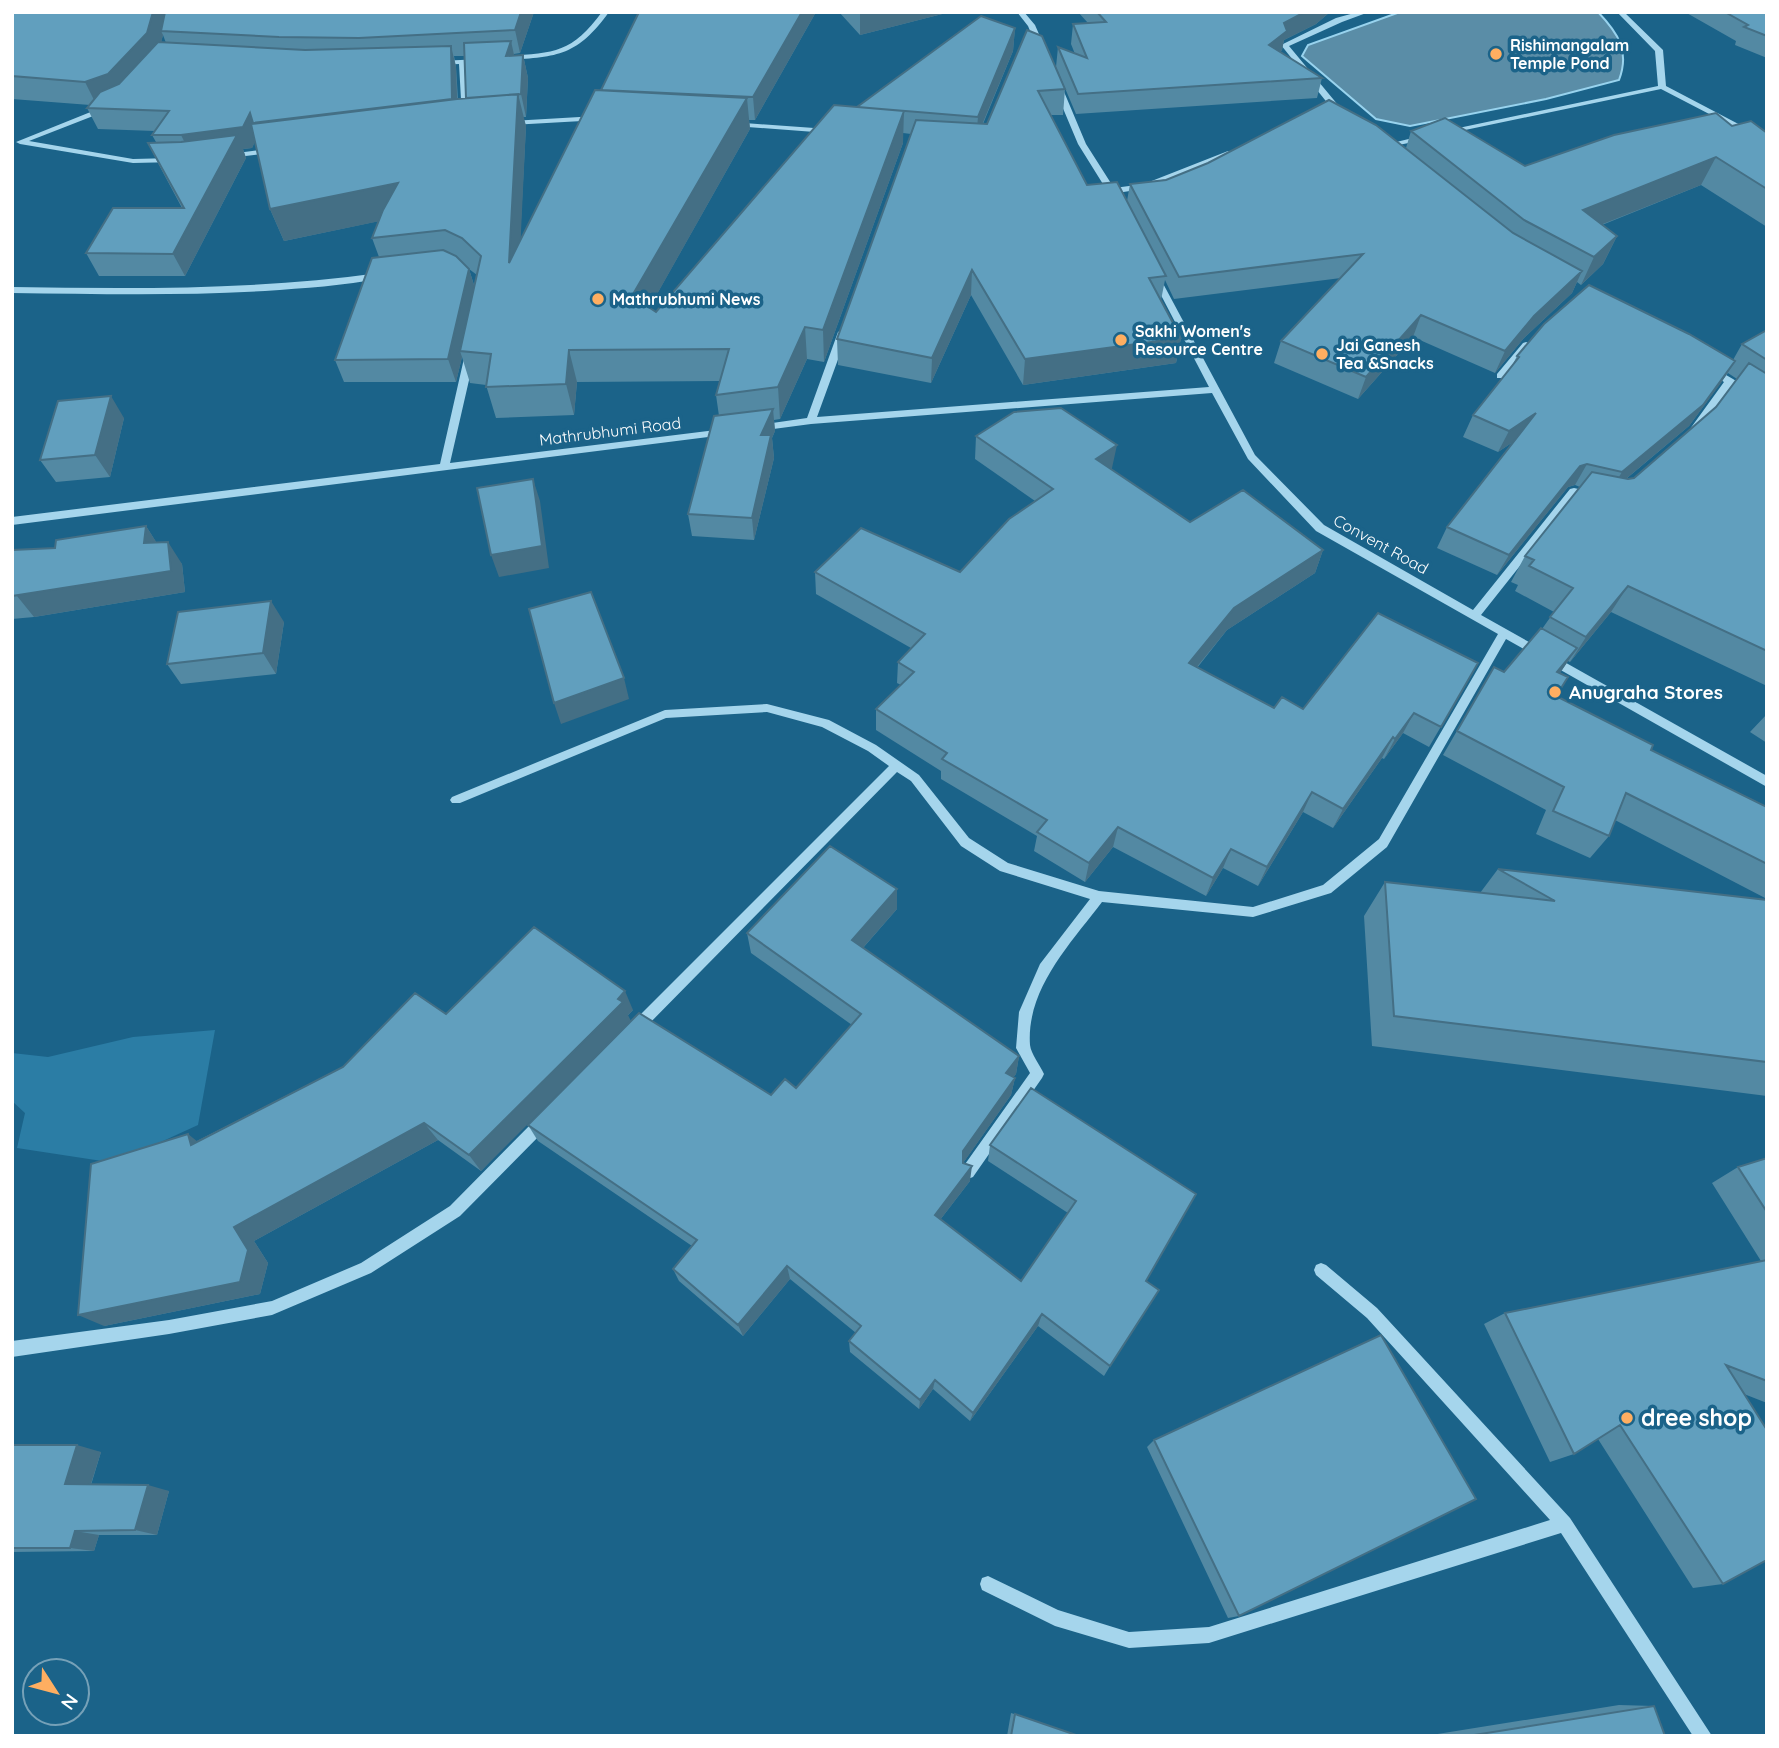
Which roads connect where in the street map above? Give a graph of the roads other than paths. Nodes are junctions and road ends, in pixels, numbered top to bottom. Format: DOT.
graph roads {
  1 [pos="606,12"];
  2 [pos="1020,12"];
  3 [pos="1366,12"];
  4 [pos="1620,12"];
  5 [pos="1031,25"];
  6 [pos="1026,37"];
  7 [pos="1047,61"];
  8 [pos="435,63"];
  9 [pos="463,63"];
  10 [pos="1052,73"];
  11 [pos="1662,87"];
  12 [pos="113,105"];
  13 [pos="1338,111"];
  14 [pos="1325,116"];
  15 [pos="605,118"];
  16 [pos="1348,120"];
  17 [pos="503,123"];
  18 [pos="728,123"];
  19 [pos="465,126"];
  20 [pos="834,131"];
  21 [pos="1767,142"];
  22 [pos="16,144"];
  23 [pos="288,149"];
  24 [pos="1235,151"];
  25 [pos="224,156"];
  26 [pos="1390,156"];
  27 [pos="179,160"];
  28 [pos="1112,191"];
  29 [pos="1118,203"];
  30 [pos="1150,265"];
  31 [pos="393,273"];
  32 [pos="12,290"];
  33 [pos="848,318"];
  34 [pos="1536,336"];
  35 [pos="472,345"];
  36 [pos="1708,367"];
  37 [pos="1500,376"];
  38 [pos="1730,381"];
  39 [pos="1213,390"];
  40 [pos="1767,407"];
  41 [pos="811,421"];
  42 [pos="748,429"];
  43 [pos="736,431"];
  44 [pos="1684,438"];
  45 [pos="444,467"];
  46 [pos="1600,497"];
  47 [pos="12,521"];
  48 [pos="1475,615"];
  49 [pos="1504,633"];
  50 [pos="896,766"];
  51 [pos="1767,782"];
  52 [pos="456,800"];
  53 [pos="1099,896"];
  54 [pos="629,1034"];
  55 [pos="553,1112"];
  56 [pos="968,1172"];
  57 [pos="1321,1270"];
  58 [pos="12,1349"];
  59 [pos="1564,1524"];
  60 [pos="988,1584"];
  61 [pos="1703,1736"];
  1 -- 9 [label="street"];
  2 -- 5 [label="street"];
  3 -- 13 [label="street"];
  4 -- 11 [label="street"];
  5 -- 6 [label="street"];
  5 -- 7 [label="street"];
  8 -- 9 [label="street"];
  9 -- 19 [label="street"];
  10 -- 28 [label="street"];
  11 -- 21 [label="street"];
  11 -- 26 [label="street"];
  12 -- 22 [label="street"];
  13 -- 14 [label="street"];
  13 -- 16 [label="street"];
  15 -- 17 [label="street"];
  18 -- 20 [label="street"];
  22 -- 27 [label="street"];
  23 -- 25 [label="street"];
  24 -- 28 [label="street"];
  28 -- 29 [label="street"];
  30 -- 39 [label="street, Convent Road"];
  31 -- 32 [label="street"];
  33 -- 41 [label="street"];
  34 -- 37 [label="street"];
  35 -- 45 [label="street"];
  36 -- 38 [label="street"];
  38 -- 40 [label="street"];
  38 -- 44 [label="street"];
  39 -- 41 [label="street"];
  39 -- 48 [label="street, Convent Road"];
  41 -- 42 [label="street"];
  43 -- 45 [label="street, Mathrubhumi Road"];
  45 -- 47 [label="street, Mathrubhumi Road"];
  46 -- 48 [label="street"];
  48 -- 49 [label="street, Convent Road"];
  49 -- 51 [label="street, Convent Road"];
  49 -- 53 [label="street"];
  50 -- 52 [label="street"];
  50 -- 53 [label="street"];
  50 -- 54 [label="street"];
  53 -- 56 [label="street"];
  55 -- 58 [label="street"];
  57 -- 59 [label="street"];
  59 -- 60 [label="street"];
  59 -- 61 [label="street"];
}
